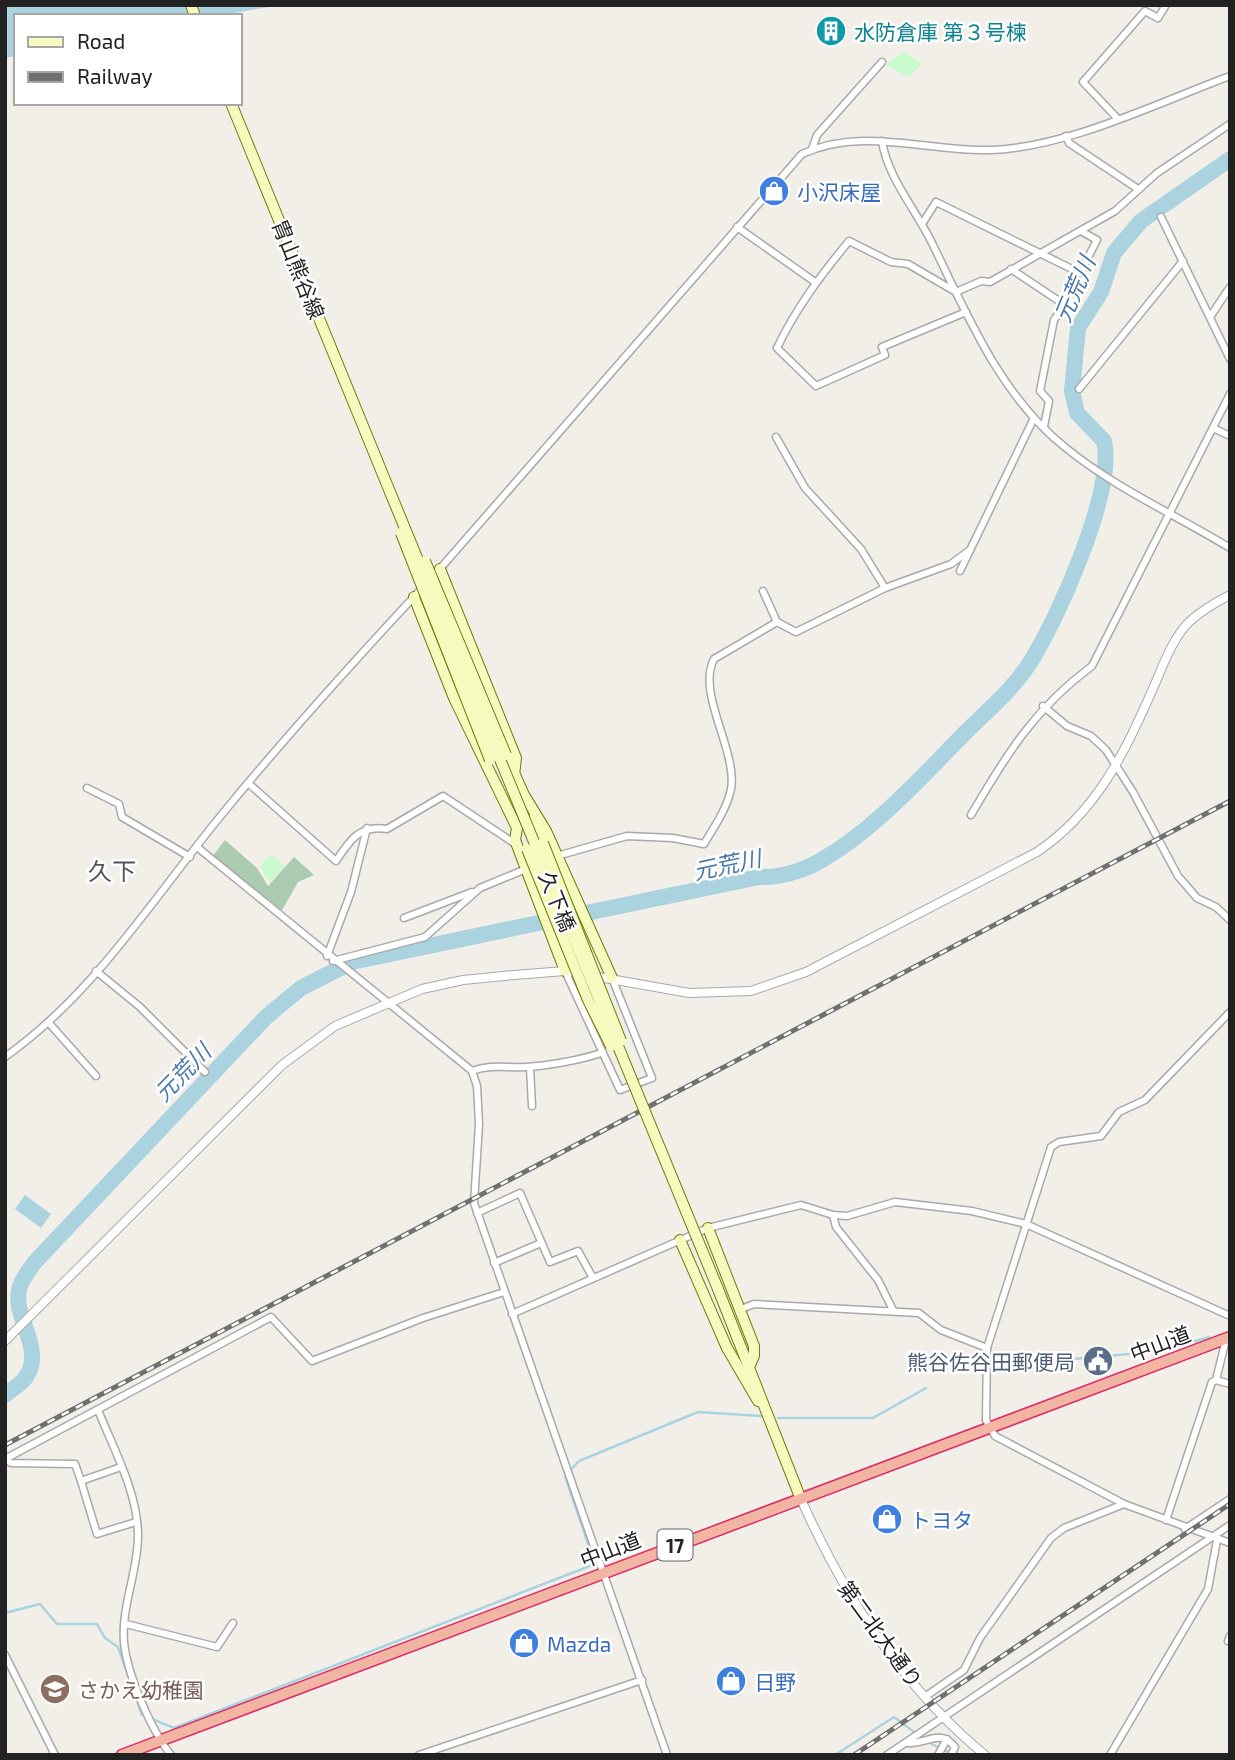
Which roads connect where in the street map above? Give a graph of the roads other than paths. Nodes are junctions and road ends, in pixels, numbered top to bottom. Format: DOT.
graph roads {
  1 [pos="1166,5"];
  2 [pos="882,62"];
  3 [pos="1230,76"];
  4 [pos="232,105"];
  5 [pos="1117,118"];
  6 [pos="1230,124"];
  7 [pos="1066,136"];
  8 [pos="882,141"];
  9 [pos="812,149"];
  10 [pos="1138,189"];
  11 [pos="1161,217"];
  12 [pos="922,224"];
  13 [pos="737,227"];
  14 [pos="1081,232"];
  15 [pos="1039,251"];
  16 [pos="1183,261"];
  17 [pos="1011,269"];
  18 [pos="815,282"];
  19 [pos="1230,286"];
  20 [pos="956,292"];
  21 [pos="966,312"];
  22 [pos="1210,317"];
  23 [pos="1230,359"];
  24 [pos="1079,389"];
  25 [pos="1230,394"];
  26 [pos="1034,418"];
  27 [pos="1044,426"];
  28 [pos="1213,428"];
  29 [pos="368,435"];
  30 [pos="1230,436"];
  31 [pos="776,437"];
  32 [pos="390,492"];
  33 [pos="1171,512"];
  34 [pos="1230,548"];
  35 [pos="970,550"];
  36 [pos="440,569"];
  37 [pos="960,570"];
  38 [pos="885,588"];
  39 [pos="763,591"];
  40 [pos="1230,595"];
  41 [pos="414,597"];
  42 [pos="777,622"];
  43 [pos="1043,706"];
  44 [pos="1115,768"];
  45 [pos="514,775"];
  46 [pos="248,783"];
  47 [pos="87,788"];
  48 [pos="499,792"];
  49 [pos="533,810"];
  50 [pos="971,815"];
  51 [pos="367,828"];
  52 [pos="522,847"];
  53 [pos="197,848"];
  54 [pos="557,856"];
  55 [pos="190,857"];
  56 [pos="526,870"];
  57 [pos="480,888"];
  58 [pos="404,918"];
  59 [pos="1230,920"];
  60 [pos="327,956"];
  61 [pos="333,961"];
  62 [pos="96,971"];
  63 [pos="565,971"];
  64 [pos="612,978"];
  65 [pos="389,1002"];
  66 [pos="1230,1012"];
  67 [pos="49,1023"];
  68 [pos="601,1053"];
  69 [pos="5,1057"];
  70 [pos="530,1067"];
  71 [pos="472,1071"];
  72 [pos="205,1072"];
  73 [pos="96,1076"];
  74 [pos="532,1106"];
  75 [pos="650,1125"];
  76 [pos="477,1213"];
  77 [pos="833,1215"];
  78 [pos="1026,1224"];
  79 [pos="708,1228"];
  80 [pos="680,1240"];
  81 [pos="541,1242"];
  82 [pos="494,1263"];
  83 [pos="593,1278"];
  84 [pos="504,1292"];
  85 [pos="739,1310"];
  86 [pos="893,1310"];
  87 [pos="512,1314"];
  88 [pos="1230,1316"];
  89 [pos="1228,1338"];
  90 [pos="5,1340"];
  91 [pos="987,1348"];
  92 [pos="750,1367"];
  93 [pos="1216,1380"];
  94 [pos="1230,1384"];
  95 [pos="98,1410"];
  96 [pos="771,1422"];
  97 [pos="988,1428"];
  98 [pos="5,1459"];
  99 [pos="121,1467"];
  100 [pos="80,1481"];
  101 [pos="800,1497"];
  102 [pos="1230,1499"];
  103 [pos="1124,1504"];
  104 [pos="1166,1520"];
  105 [pos="135,1522"];
  106 [pos="1230,1525"];
  107 [pos="1185,1529"];
  108 [pos="1214,1539"];
  109 [pos="1230,1543"];
  110 [pos="604,1572"];
  111 [pos="233,1623"];
  112 [pos="126,1624"];
  113 [pos="5,1655"];
  114 [pos="642,1680"];
  115 [pos="926,1696"];
  116 [pos="945,1717"];
  117 [pos="947,1739"];
  118 [pos="159,1740"];
  119 [pos="904,1743"];
  120 [pos="55,1755"];
  121 [pos="122,1755"];
  122 [pos="171,1755"];
  123 [pos="419,1755"];
  124 [pos="667,1755"];
  125 [pos="887,1755"];
  126 [pos="938,1755"];
  127 [pos="951,1755"];
  128 [pos="985,1755"];
  129 [pos="1110,1755"];
  1 -- 5 [label="street"];
  2 -- 9 [label="street"];
  3 -- 5 [label="street"];
  4 -- 29 [label="main road, 胄山熊谷線"];
  5 -- 7 [label="street"];
  6 -- 10 [label="street"];
  7 -- 8 [label="street"];
  7 -- 10 [label="street"];
  8 -- 9 [label="street"];
  8 -- 12 [label="street"];
  9 -- 13 [label="street"];
  10 -- 14 [label="street"];
  11 -- 16 [label="street"];
  12 -- 15 [label="street"];
  12 -- 20 [label="street"];
  13 -- 18 [label="street"];
  13 -- 36 [label="street"];
  14 -- 15 [label="street"];
  14 -- 15 [label="street"];
  15 -- 17 [label="street"];
  16 -- 22 [label="street"];
  16 -- 24 [label="street"];
  17 -- 20 [label="street"];
  17 -- 27 [label="street"];
  18 -- 20 [label="street"];
  18 -- 21 [label="street"];
  19 -- 22 [label="street"];
  20 -- 21 [label="street"];
  21 -- 26 [label="street"];
  22 -- 23 [label="street"];
  25 -- 28 [label="street"];
  26 -- 27 [label="street"];
  26 -- 35 [label="street"];
  27 -- 33 [label="street"];
  28 -- 30 [label="street"];
  28 -- 33 [label="street"];
  29 -- 32 [label="main road, 久下橋"];
  31 -- 38 [label="street"];
  32 -- 45 [label="main road, bridge"];
  32 -- 48 [label="main road, bridge"];
  32 -- 75 [label="main road, 久下橋, bridge"];
  33 -- 34 [label="street"];
  33 -- 43 [label="street"];
  35 -- 37 [label="street"];
  35 -- 38 [label="street"];
  36 -- 41 [label="street"];
  36 -- 45 [label="main road"];
  38 -- 42 [label="street"];
  39 -- 42 [label="street"];
  40 -- 44 [label="street"];
  41 -- 46 [label="street"];
  41 -- 48 [label="main road"];
  42 -- 54 [label="street"];
  43 -- 44 [label="street"];
  43 -- 50 [label="street"];
  44 -- 59 [label="street"];
  44 -- 64 [label="street"];
  45 -- 49 [label="main road"];
  46 -- 51 [label="street"];
  46 -- 53 [label="street"];
  47 -- 55 [label="street"];
  48 -- 52 [label="main road"];
  49 -- 54 [label="main road"];
  49 -- 75 [label="main road, bridge"];
  51 -- 52 [label="street"];
  51 -- 60 [label="street"];
  52 -- 56 [label="main road"];
  52 -- 75 [label="main road, bridge"];
  53 -- 55 [label="street"];
  53 -- 60 [label="street"];
  54 -- 64 [label="main road"];
  55 -- 62 [label="street"];
  56 -- 57 [label="street"];
  56 -- 63 [label="main road"];
  57 -- 58 [label="street"];
  57 -- 61 [label="street"];
  60 -- 61 [label="street"];
  61 -- 65 [label="street"];
  62 -- 67 [label="street"];
  62 -- 72 [label="street"];
  63 -- 64 [label="street"];
  63 -- 65 [label="street"];
  63 -- 68 [label="street"];
  64 -- 68 [label="street"];
  65 -- 71 [label="street"];
  65 -- 90 [label="street"];
  66 -- 78 [label="street"];
  67 -- 69 [label="street"];
  67 -- 73 [label="street"];
  68 -- 70 [label="street"];
  70 -- 71 [label="street"];
  70 -- 74 [label="street"];
  71 -- 76 [label="street"];
  75 -- 92 [label="main road, 久下橋, bridge"];
  76 -- 81 [label="street"];
  76 -- 82 [label="street"];
  77 -- 78 [label="street"];
  77 -- 79 [label="street"];
  77 -- 86 [label="street"];
  78 -- 88 [label="street"];
  78 -- 91 [label="street"];
  79 -- 80 [label="street"];
  79 -- 85 [label="main road"];
  80 -- 83 [label="street"];
  80 -- 96 [label="main road"];
  81 -- 82 [label="street"];
  81 -- 83 [label="street"];
  82 -- 84 [label="street"];
  83 -- 87 [label="street"];
  84 -- 87 [label="street"];
  84 -- 95 [label="street"];
  85 -- 86 [label="street"];
  85 -- 92 [label="main road"];
  86 -- 91 [label="street"];
  87 -- 110 [label="street"];
  89 -- 93 [label="street"];
  89 -- 97 [label="highway, 中山道 / 17"];
  91 -- 97 [label="street"];
  92 -- 96 [label="main road, 久下橋"];
  93 -- 94 [label="street"];
  93 -- 104 [label="street"];
  95 -- 98 [label="street"];
  95 -- 99 [label="street"];
  96 -- 101 [label="main road"];
  97 -- 101 [label="highway, 中山道 / 17"];
  97 -- 103 [label="street"];
  98 -- 100 [label="street"];
  99 -- 100 [label="street"];
  99 -- 105 [label="street"];
  100 -- 105 [label="street"];
  101 -- 110 [label="highway, 中山道 / 17"];
  101 -- 115 [label="street, 第二北大通り"];
  102 -- 107 [label="street"];
  103 -- 104 [label="street"];
  103 -- 115 [label="street"];
  104 -- 107 [label="street"];
  105 -- 112 [label="street"];
  106 -- 108 [label="street"];
  107 -- 108 [label="street"];
  108 -- 109 [label="street"];
  108 -- 116 [label="street"];
  108 -- 129 [label="street"];
  110 -- 114 [label="street"];
  110 -- 118 [label="highway, 中山道 / 17"];
  111 -- 112 [label="street"];
  112 -- 118 [label="street"];
  113 -- 120 [label="street"];
  114 -- 123 [label="street"];
  114 -- 124 [label="street"];
  115 -- 116 [label="street, 第二北大通り"];
  116 -- 119 [label="street"];
  116 -- 128 [label="street, 第二北大通り"];
  117 -- 119 [label="street"];
  117 -- 126 [label="street"];
  117 -- 127 [label="street"];
  118 -- 121 [label="highway, 中山道 / 17"];
  118 -- 122 [label="street"];
  119 -- 125 [label="street"];
}
